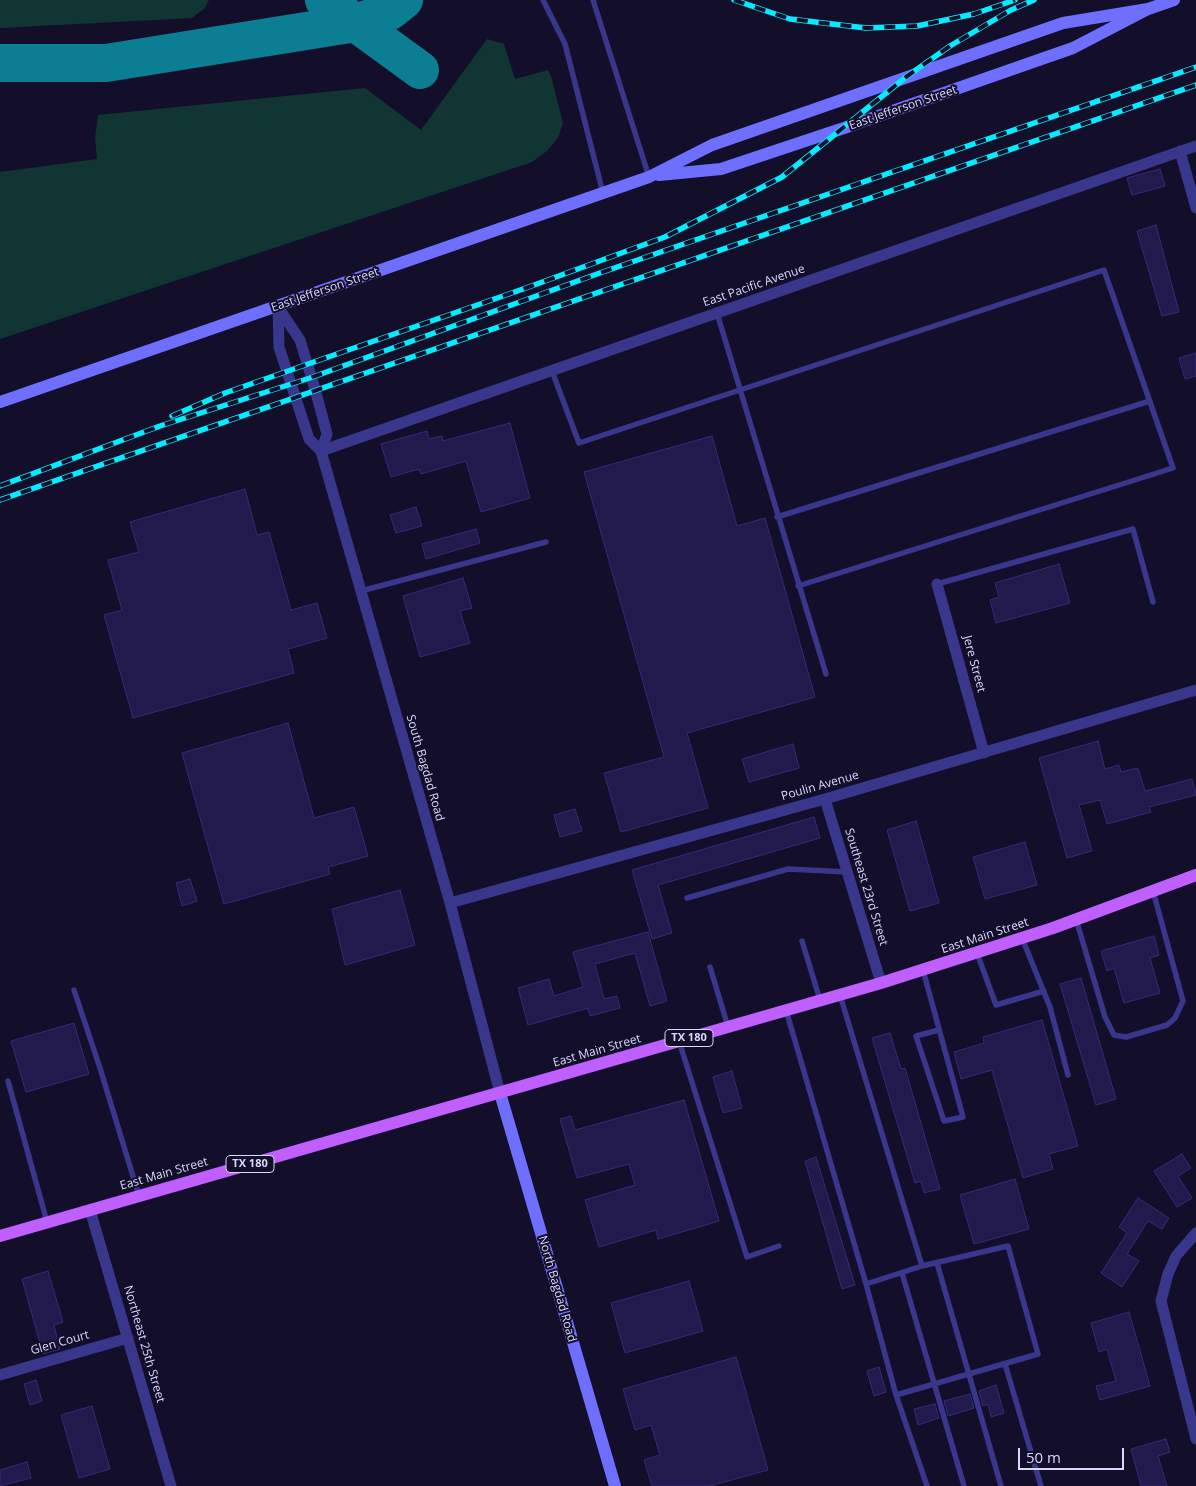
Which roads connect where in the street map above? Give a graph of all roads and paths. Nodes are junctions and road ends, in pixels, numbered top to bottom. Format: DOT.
graph roads {
  1 [pos="543,0"];
  2 [pos="593,0"];
  3 [pos="1174,0"];
  4 [pos="1148,9"];
  5 [pos="1196,146"];
  6 [pos="1180,151"];
  7 [pos="649,176"];
  8 [pos="603,192"];
  9 [pos="1196,208"];
  10 [pos="278,307"];
  11 [pos="717,313"];
  12 [pos="552,370"];
  13 [pos="739,390"];
  14 [pos="1150,401"];
  15 [pos="0,402"];
  16 [pos="321,451"];
  17 [pos="777,517"];
  18 [pos="546,542"];
  19 [pos="937,584"];
  20 [pos="798,586"];
  21 [pos="361,591"];
  22 [pos="1153,602"];
  23 [pos="826,674"];
  24 [pos="1196,690"];
  25 [pos="984,753"];
  26 [pos="825,799"];
  27 [pos="848,872"];
  28 [pos="1196,874"];
  29 [pos="1153,891"];
  30 [pos="687,898"];
  31 [pos="450,903"];
  32 [pos="1076,919"];
  33 [pos="1022,938"];
  34 [pos="802,941"];
  35 [pos="977,953"];
  36 [pos="710,967"];
  37 [pos="923,970"];
  38 [pos="881,983"];
  39 [pos="74,990"];
  40 [pos="1044,991"];
  41 [pos="840,995"];
  42 [pos="820,1000"];
  43 [pos="786,1010"];
  44 [pos="728,1027"];
  45 [pos="939,1030"];
  46 [pos="679,1041"];
  47 [pos="1068,1076"];
  48 [pos="8,1081"];
  49 [pos="500,1093"];
  50 [pos="139,1196"];
  51 [pos="90,1210"];
  52 [pos="47,1222"];
  53 [pos="1196,1233"];
  54 [pos="0,1236"];
  55 [pos="779,1246"];
  56 [pos="937,1263"];
  57 [pos="922,1266"];
  58 [pos="902,1273"];
  59 [pos="866,1284"];
  60 [pos="128,1338"];
  61 [pos="1005,1364"];
  62 [pos="969,1374"];
  63 [pos="0,1375"];
  64 [pos="934,1384"];
  65 [pos="896,1395"];
  66 [pos="1196,1439"];
  67 [pos="171,1486"];
  68 [pos="615,1486"];
  69 [pos="926,1486"];
  70 [pos="964,1486"];
  71 [pos="1001,1486"];
  72 [pos="1041,1486"];
  1 -- 8 [label="lane"];
  2 -- 7 [label="lane"];
  3 -- 4 [label="main road, East Jefferson Street"];
  4 -- 7 [label="main road, East Jefferson Street"];
  4 -- 7 [label="main road, East Jefferson Street"];
  5 -- 6 [label="street, East Pacific Avenue"];
  6 -- 9 [label="street"];
  6 -- 11 [label="street, East Pacific Avenue"];
  7 -- 8 [label="main road, East Jefferson Street"];
  8 -- 10 [label="main road, East Jefferson Street"];
  10 -- 15 [label="main road, East Jefferson Street"];
  10 -- 16 [label="street, South Bagdad Road"];
  10 -- 16 [label="street, South Bagdad Road"];
  11 -- 12 [label="street, East Pacific Avenue"];
  11 -- 13 [label="lane"];
  12 -- 13 [label="lane"];
  12 -- 16 [label="street, East Pacific Avenue"];
  13 -- 14 [label="lane"];
  13 -- 17 [label="lane"];
  14 -- 17 [label="lane"];
  14 -- 20 [label="lane"];
  16 -- 21 [label="street, South Bagdad Road"];
  17 -- 20 [label="lane"];
  18 -- 21 [label="lane"];
  19 -- 22 [label="lane"];
  19 -- 25 [label="street, Jere Street"];
  20 -- 23 [label="lane"];
  21 -- 31 [label="street, South Bagdad Road"];
  24 -- 25 [label="street, Poulin Avenue"];
  25 -- 26 [label="street, Poulin Avenue"];
  26 -- 27 [label="street, Southeast 23rd Street"];
  26 -- 31 [label="street, Poulin Avenue"];
  27 -- 30 [label="lane"];
  27 -- 38 [label="street, Southeast 23rd Street"];
  28 -- 29 [label="main road, East Main Street / TX 180"];
  29 -- 32 [label="main road, East Main Street / TX 180"];
  29 -- 32 [label="lane"];
  31 -- 49 [label="street, South Bagdad Road"];
  32 -- 33 [label="main road, East Main Street / TX 180"];
  33 -- 35 [label="main road, East Main Street / TX 180"];
  33 -- 40 [label="lane"];
  34 -- 42 [label="lane"];
  35 -- 37 [label="main road, East Main Street / TX 180"];
  35 -- 40 [label="lane"];
  36 -- 44 [label="lane"];
  37 -- 38 [label="main road, East Main Street / TX 180"];
  37 -- 45 [label="lane"];
  38 -- 41 [label="main road, East Main Street / TX 180"];
  39 -- 50 [label="lane"];
  40 -- 47 [label="lane"];
  41 -- 42 [label="main road, East Main Street / TX 180"];
  41 -- 57 [label="lane"];
  42 -- 43 [label="main road, East Main Street / TX 180"];
  43 -- 44 [label="main road, East Main Street / TX 180"];
  43 -- 59 [label="lane"];
  44 -- 46 [label="main road, East Main Street / TX 180"];
  45 -- 45 [label="lane"];
  46 -- 49 [label="main road, East Main Street / TX 180"];
  46 -- 55 [label="lane"];
  48 -- 52 [label="lane"];
  49 -- 50 [label="main road, East Main Street / TX 180"];
  49 -- 68 [label="main road, North Bagdad Road"];
  50 -- 51 [label="main road, East Main Street / TX 180"];
  51 -- 52 [label="main road, East Main Street / TX 180"];
  51 -- 60 [label="street, Northeast 25th Street"];
  52 -- 54 [label="main road, East Main Street / TX 180"];
  53 -- 66 [label="street"];
  56 -- 57 [label="lane"];
  56 -- 61 [label="lane"];
  56 -- 62 [label="lane"];
  57 -- 58 [label="lane"];
  58 -- 59 [label="lane"];
  58 -- 64 [label="lane"];
  59 -- 65 [label="lane"];
  60 -- 63 [label="street, Glen Court"];
  60 -- 67 [label="street, Northeast 25th Street"];
  61 -- 62 [label="lane"];
  61 -- 72 [label="lane"];
  62 -- 64 [label="lane"];
  62 -- 71 [label="lane"];
  64 -- 65 [label="lane"];
  64 -- 70 [label="lane"];
  65 -- 69 [label="lane"];
}
